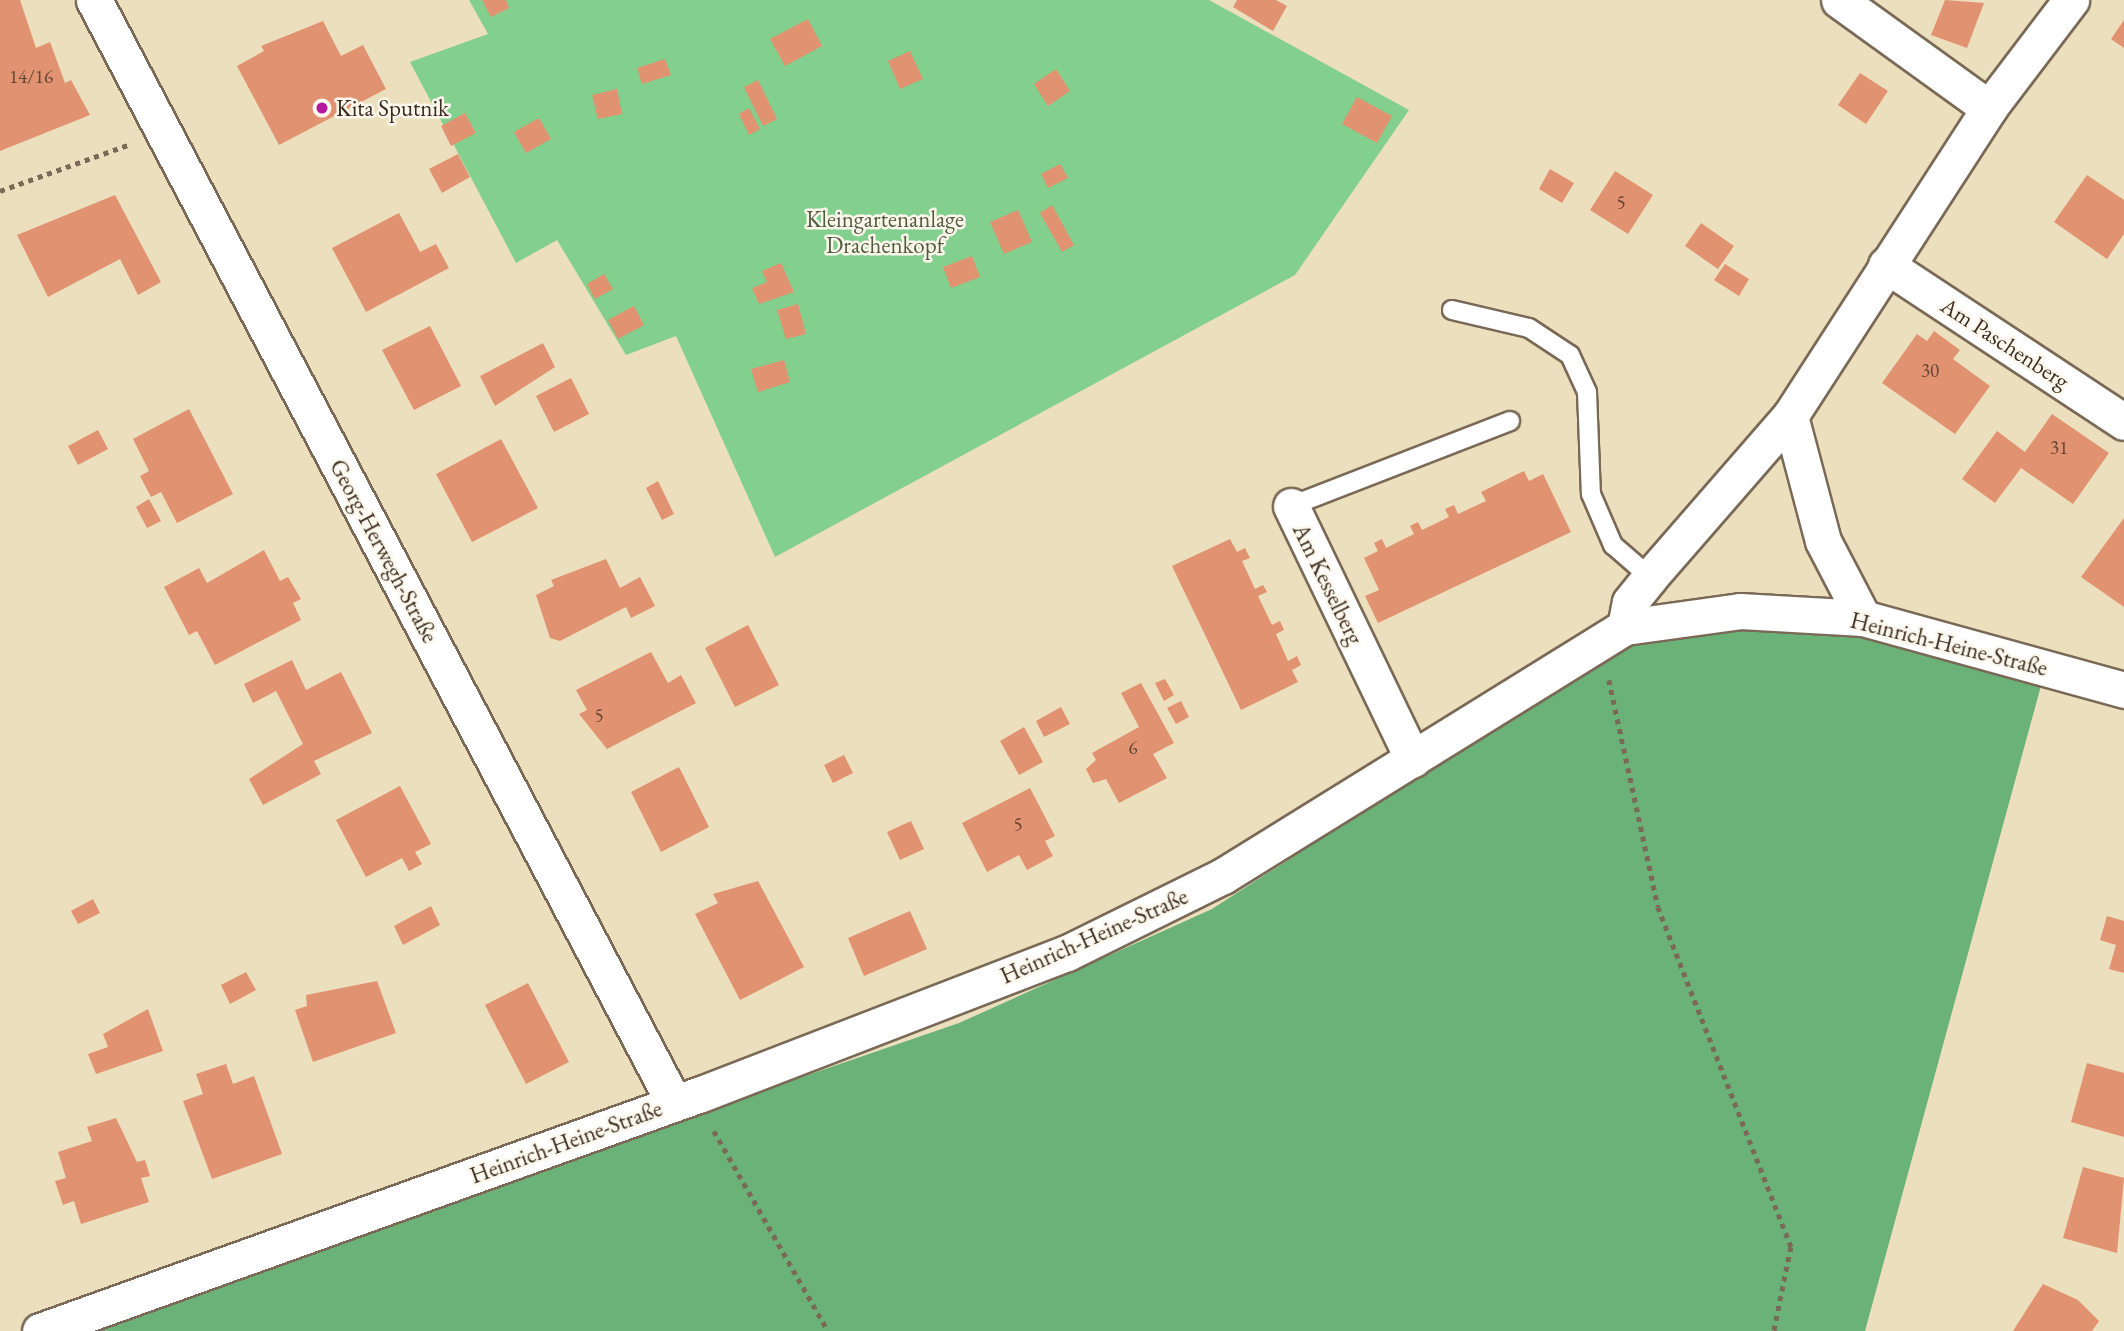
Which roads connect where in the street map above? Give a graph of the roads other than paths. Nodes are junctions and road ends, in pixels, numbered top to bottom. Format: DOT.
graph roads {
  1 [pos="94,0"];
  2 [pos="1839,0"];
  3 [pos="2071,0"];
  4 [pos="1989,108"];
  5 [pos="1886,265"];
  6 [pos="1452,310"];
  7 [pos="1790,416"];
  8 [pos="1510,421"];
  9 [pos="2124,422"];
  10 [pos="1291,506"];
  11 [pos="1650,577"];
  12 [pos="1863,618"];
  13 [pos="1613,633"];
  14 [pos="2124,690"];
  15 [pos="1413,759"];
  16 [pos="688,1098"];
  17 [pos="40,1331"];
  1 -- 16 [label="street, Georg-Herwegh-Straße"];
  2 -- 4 [label="street"];
  3 -- 4 [label="street"];
  4 -- 5 [label="street"];
  5 -- 7 [label="street"];
  5 -- 9 [label="street, Am Paschenberg"];
  6 -- 11 [label="lane"];
  7 -- 11 [label="street"];
  7 -- 12 [label="street"];
  8 -- 10 [label="lane, Am Kesselberg"];
  10 -- 15 [label="street, Am Kesselberg"];
  11 -- 13 [label="street"];
  12 -- 13 [label="street, Heinrich-Heine-Straße"];
  12 -- 14 [label="street, Heinrich-Heine-Straße"];
  13 -- 15 [label="street, Heinrich-Heine-Straße"];
  15 -- 16 [label="street, Heinrich-Heine-Straße"];
  16 -- 17 [label="street, Heinrich-Heine-Straße"];
}
